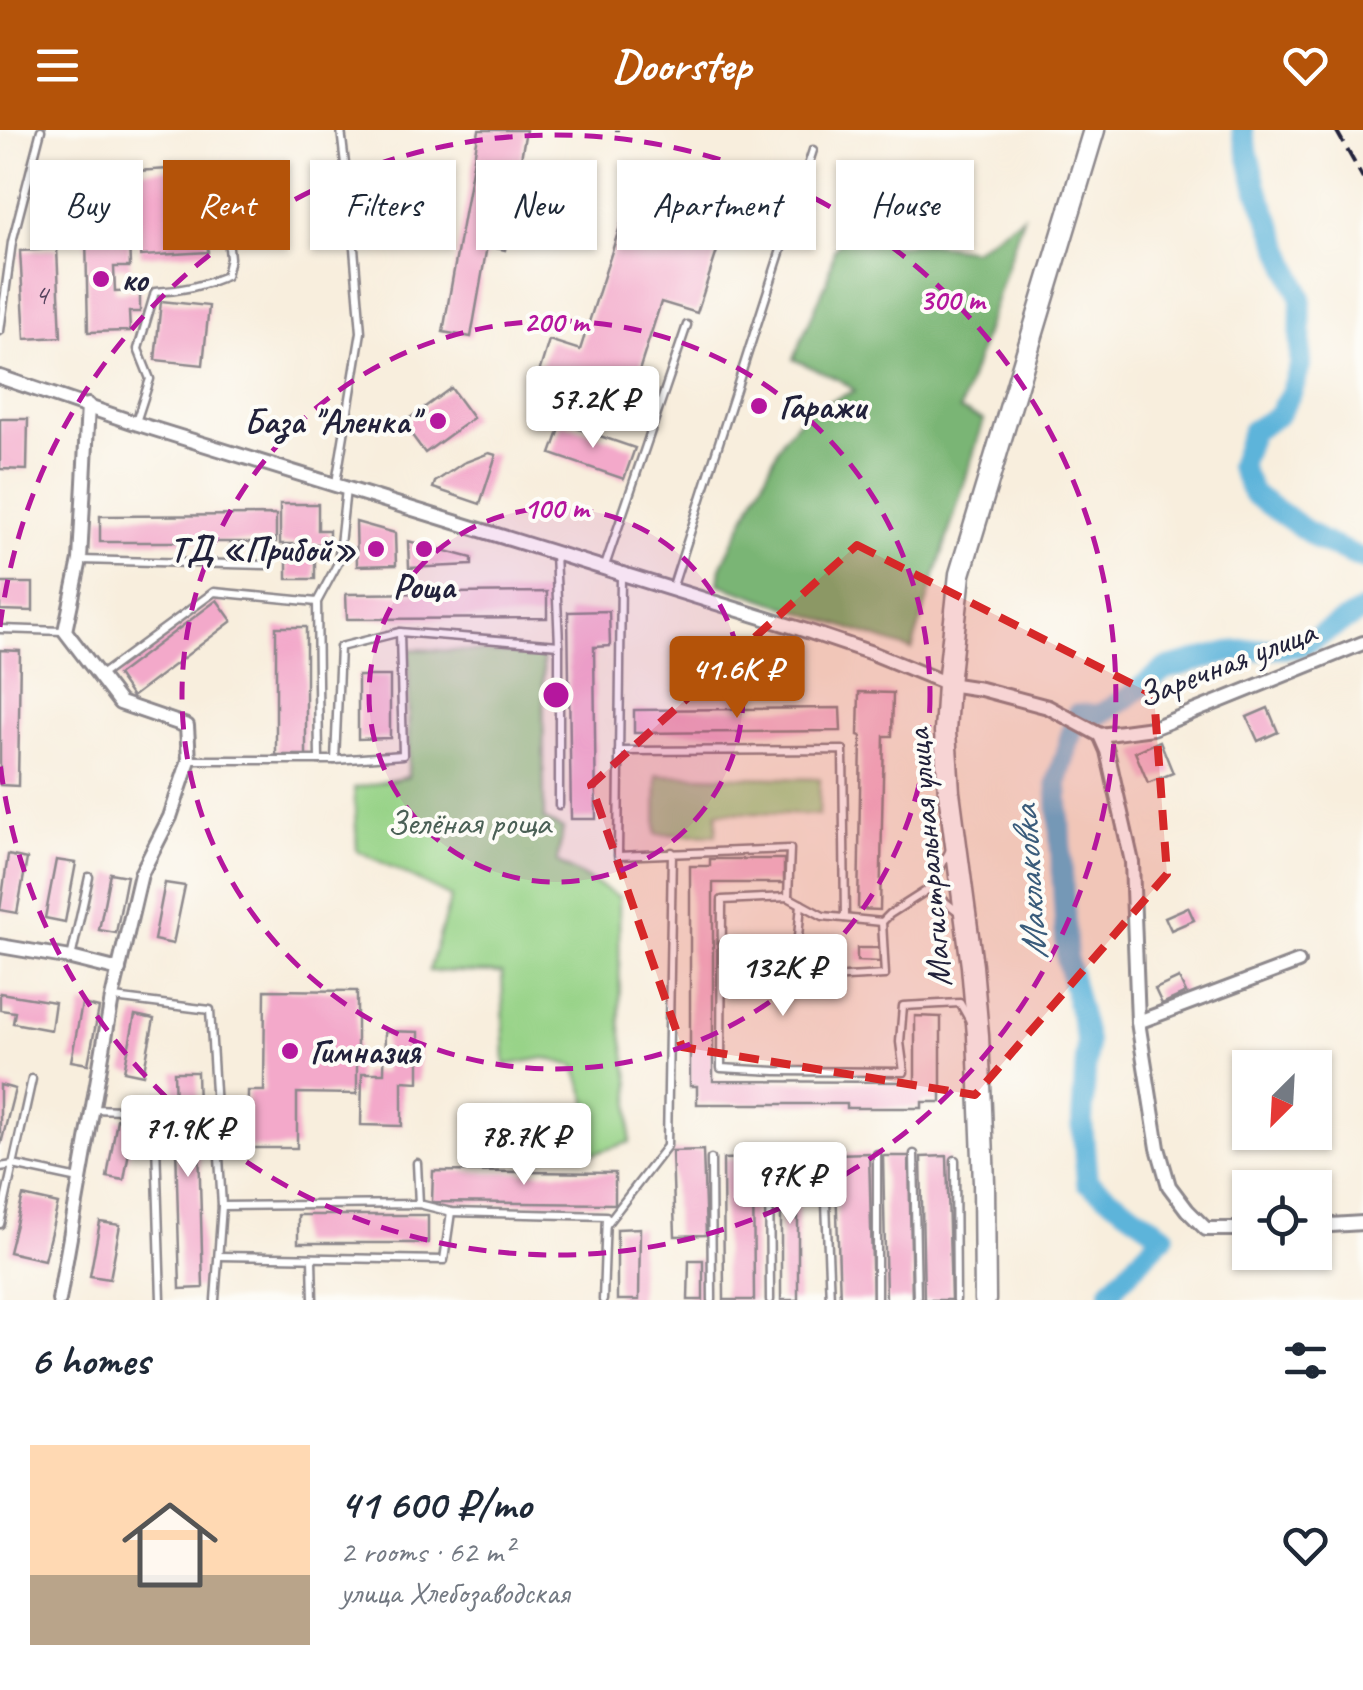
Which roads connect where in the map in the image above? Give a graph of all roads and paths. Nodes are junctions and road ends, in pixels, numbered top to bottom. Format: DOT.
graph roads {
  1 [pos="41,130"];
  2 [pos="341,130"];
  3 [pos="1094,130"];
  4 [pos="813,150"];
  5 [pos="229,250"];
  6 [pos="687,325"];
  7 [pos="0,331"];
  8 [pos="0,377"];
  9 [pos="88,405"];
  10 [pos="136,423"];
  11 [pos="341,486"];
  12 [pos="554,553"];
  13 [pos="80,560"];
  14 [pos="265,565"];
  15 [pos="604,568"];
  16 [pos="621,573"];
  17 [pos="672,589"];
  18 [pos="317,602"];
  19 [pos="0,629"];
  20 [pos="65,631"];
  21 [pos="400,632"];
  22 [pos="1363,644"];
  23 [pos="559,645"];
  24 [pos="100,676"];
  25 [pos="948,684"];
  26 [pos="1100,736"];
  27 [pos="619,751"];
  28 [pos="189,760"];
  29 [pos="319,760"];
  30 [pos="335,760"];
  31 [pos="560,805"];
  32 [pos="956,839"];
  33 [pos="672,852"];
  34 [pos="89,876"];
  35 [pos="929,889"];
  36 [pos="788,897"];
  37 [pos="801,904"];
  38 [pos="845,918"];
  39 [pos="966,918"];
  40 [pos="882,922"];
  41 [pos="0,946"];
  42 [pos="70,958"];
  43 [pos="1298,962"];
  44 [pos="118,970"];
  45 [pos="112,998"];
  46 [pos="1138,1022"];
  47 [pos="978,1035"];
  48 [pos="32,1079"];
  49 [pos="92,1109"];
  50 [pos="824,1154"];
  51 [pos="877,1154"];
  52 [pos="914,1154"];
  53 [pos="769,1156"];
  54 [pos="711,1158"];
  55 [pos="955,1160"];
  56 [pos="418,1163"];
  57 [pos="13,1165"];
  58 [pos="0,1167"];
  59 [pos="81,1179"];
  60 [pos="419,1204"];
  61 [pos="222,1206"];
  62 [pos="451,1212"];
  63 [pos="1363,1223"];
  64 [pos="0,1224"];
  65 [pos="1332,1225"];
  66 [pos="605,1226"];
  67 [pos="1232,1229"];
  68 [pos="218,1256"];
  69 [pos="312,1258"];
  70 [pos="59,1300"];
  71 [pos="161,1300"];
  72 [pos="215,1300"];
  73 [pos="313,1300"];
  74 [pos="603,1300"];
  75 [pos="712,1300"];
  76 [pos="770,1300"];
  77 [pos="830,1300"];
  78 [pos="878,1300"];
  79 [pos="917,1300"];
  80 [pos="956,1300"];
  81 [pos="985,1300"];
  1 -- 7 [label="lane"];
  2 -- 11 [label="lane"];
  3 -- 25 [label="main road, Магистральная улица"];
  4 -- 17 [label="lane"];
  5 -- 10 [label="lane"];
  6 -- 15 [label="lane"];
  8 -- 9 [label="street"];
  9 -- 10 [label="street"];
  9 -- 13 [label="street"];
  10 -- 11 [label="street"];
  11 -- 12 [label="street"];
  11 -- 18 [label="lane"];
  12 -- 15 [label="street"];
  12 -- 23 [label="lane"];
  13 -- 14 [label="lane"];
  13 -- 20 [label="street"];
  15 -- 16 [label="street"];
  16 -- 17 [label="street"];
  16 -- 27 [label="lane"];
  17 -- 25 [label="street"];
  18 -- 24 [label="lane"];
  18 -- 29 [label="lane"];
  19 -- 20 [label="lane"];
  20 -- 24 [label="street"];
  21 -- 23 [label="lane"];
  21 -- 30 [label="lane"];
  21 -- 30 [label="lane"];
  22 -- 26 [label="street, Заречная улица"];
  23 -- 31 [label="lane"];
  24 -- 28 [label="street"];
  25 -- 26 [label="street"];
  25 -- 32 [label="main road, Магистральная улица"];
  26 -- 46 [label="street, Заречная улица"];
  27 -- 33 [label="lane"];
  27 -- 38 [label="lane"];
  28 -- 29 [label="lane"];
  28 -- 44 [label="street"];
  29 -- 30 [label="lane"];
  32 -- 35 [label="lane"];
  32 -- 39 [label="main road, Магистральная улица"];
  33 -- 36 [label="lane"];
  33 -- 66 [label="lane"];
  34 -- 42 [label="lane"];
  35 -- 39 [label="lane"];
  35 -- 40 [label="lane"];
  36 -- 37 [label="lane"];
  36 -- 47 [label="lane"];
  37 -- 38 [label="lane"];
  37 -- 40 [label="lane"];
  38 -- 40 [label="lane"];
  39 -- 47 [label="main road, Магистральная улица"];
  41 -- 42 [label="street"];
  42 -- 44 [label="street"];
  43 -- 46 [label="street"];
  44 -- 45 [label="street"];
  45 -- 49 [label="street"];
  45 -- 61 [label="lane"];
  46 -- 67 [label="street, Заречная улица"];
  47 -- 81 [label="main road, Магистральная улица"];
  48 -- 57 [label="lane"];
  49 -- 59 [label="street"];
  49 -- 71 [label="lane"];
  50 -- 77 [label="lane"];
  51 -- 78 [label="lane"];
  52 -- 79 [label="lane"];
  53 -- 76 [label="lane"];
  54 -- 75 [label="lane"];
  55 -- 80 [label="lane"];
  56 -- 60 [label="lane"];
  57 -- 58 [label="lane"];
  57 -- 59 [label="lane"];
  57 -- 64 [label="lane"];
  59 -- 70 [label="street"];
  60 -- 61 [label="lane"];
  60 -- 62 [label="lane"];
  61 -- 68 [label="lane"];
  62 -- 66 [label="lane"];
  62 -- 69 [label="lane"];
  63 -- 65 [label="street"];
  66 -- 74 [label="lane"];
  68 -- 69 [label="lane"];
  68 -- 72 [label="lane"];
  69 -- 73 [label="lane"];
}
